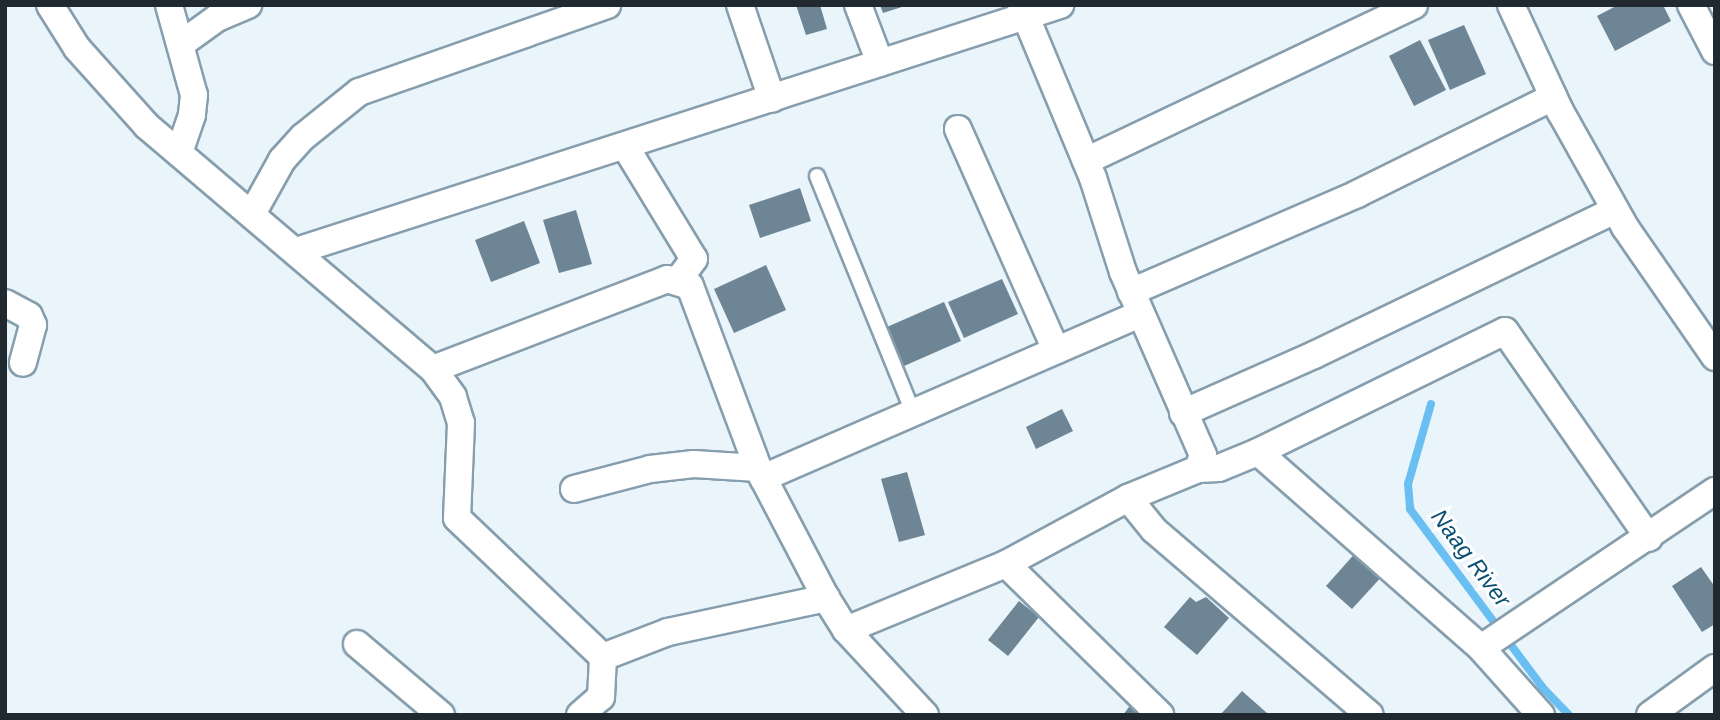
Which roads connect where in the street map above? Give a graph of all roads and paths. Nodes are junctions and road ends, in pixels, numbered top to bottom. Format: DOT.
graph roads {
  1 [pos="50,5"];
  2 [pos="169,5"];
  3 [pos="248,5"];
  4 [pos="607,5"];
  5 [pos="740,5"];
  6 [pos="858,5"];
  7 [pos="1060,5"];
  8 [pos="1414,5"];
  9 [pos="1511,5"];
  10 [pos="1691,5"];
  11 [pos="1024,11"];
  12 [pos="181,44"];
  13 [pos="1715,51"];
  14 [pos="880,63"];
  15 [pos="1553,97"];
  16 [pos="772,99"];
  17 [pos="958,129"];
  18 [pos="625,146"];
  19 [pos="178,153"];
  20 [pos="1086,161"];
  21 [pos="817,176"];
  22 [pos="1615,210"];
  23 [pos="252,215"];
  24 [pos="296,251"];
  25 [pos="679,279"];
  26 [pos="5,303"];
  27 [pos="1136,303"];
  28 [pos="1056,350"];
  29 [pos="1715,357"];
  30 [pos="23,363"];
  31 [pos="433,369"];
  32 [pos="913,412"];
  33 [pos="1184,413"];
  34 [pos="1258,452"];
  35 [pos="1198,469"];
  36 [pos="760,473"];
  37 [pos="574,489"];
  38 [pos="1715,492"];
  39 [pos="1128,498"];
  40 [pos="1648,538"];
  41 [pos="1006,564"];
  42 [pos="827,598"];
  43 [pos="846,630"];
  44 [pos="357,644"];
  45 [pos="1488,644"];
  46 [pos="603,657"];
  47 [pos="1715,668"];
  48 [pos="608,706"];
  49 [pos="441,715"];
  50 [pos="580,715"];
  51 [pos="925,715"];
  52 [pos="1160,715"];
  53 [pos="1370,715"];
  54 [pos="1541,715"];
  55 [pos="1650,715"];
  1 -- 19 [label="street"];
  2 -- 12 [label="street"];
  3 -- 12 [label="street"];
  4 -- 23 [label="street"];
  5 -- 16 [label="street"];
  6 -- 14 [label="street"];
  7 -- 11 [label="street"];
  8 -- 20 [label="street"];
  9 -- 15 [label="street"];
  10 -- 13 [label="street"];
  11 -- 14 [label="street"];
  11 -- 20 [label="street"];
  12 -- 19 [label="street"];
  14 -- 16 [label="street"];
  15 -- 22 [label="street"];
  15 -- 27 [label="street"];
  16 -- 18 [label="street"];
  17 -- 28 [label="street"];
  18 -- 24 [label="street"];
  18 -- 25 [label="street"];
  19 -- 23 [label="street"];
  20 -- 27 [label="street"];
  21 -- 32 [label="lane"];
  22 -- 29 [label="street"];
  22 -- 33 [label="street"];
  23 -- 24 [label="street"];
  24 -- 31 [label="street"];
  25 -- 31 [label="street"];
  25 -- 36 [label="street"];
  26 -- 30 [label="street"];
  27 -- 28 [label="street"];
  27 -- 33 [label="street"];
  28 -- 32 [label="street"];
  31 -- 46 [label="street"];
  32 -- 36 [label="street"];
  33 -- 35 [label="street"];
  34 -- 35 [label="street"];
  34 -- 40 [label="street"];
  34 -- 45 [label="street"];
  35 -- 39 [label="street"];
  36 -- 37 [label="street"];
  36 -- 42 [label="street"];
  38 -- 40 [label="street"];
  39 -- 41 [label="street"];
  39 -- 53 [label="street"];
  40 -- 45 [label="street"];
  41 -- 43 [label="street"];
  41 -- 52 [label="street"];
  42 -- 43 [label="street"];
  42 -- 46 [label="street"];
  43 -- 51 [label="street"];
  44 -- 49 [label="street"];
  45 -- 54 [label="street"];
  46 -- 48 [label="street"];
  47 -- 55 [label="street"];
  48 -- 50 [label="street"];
}
